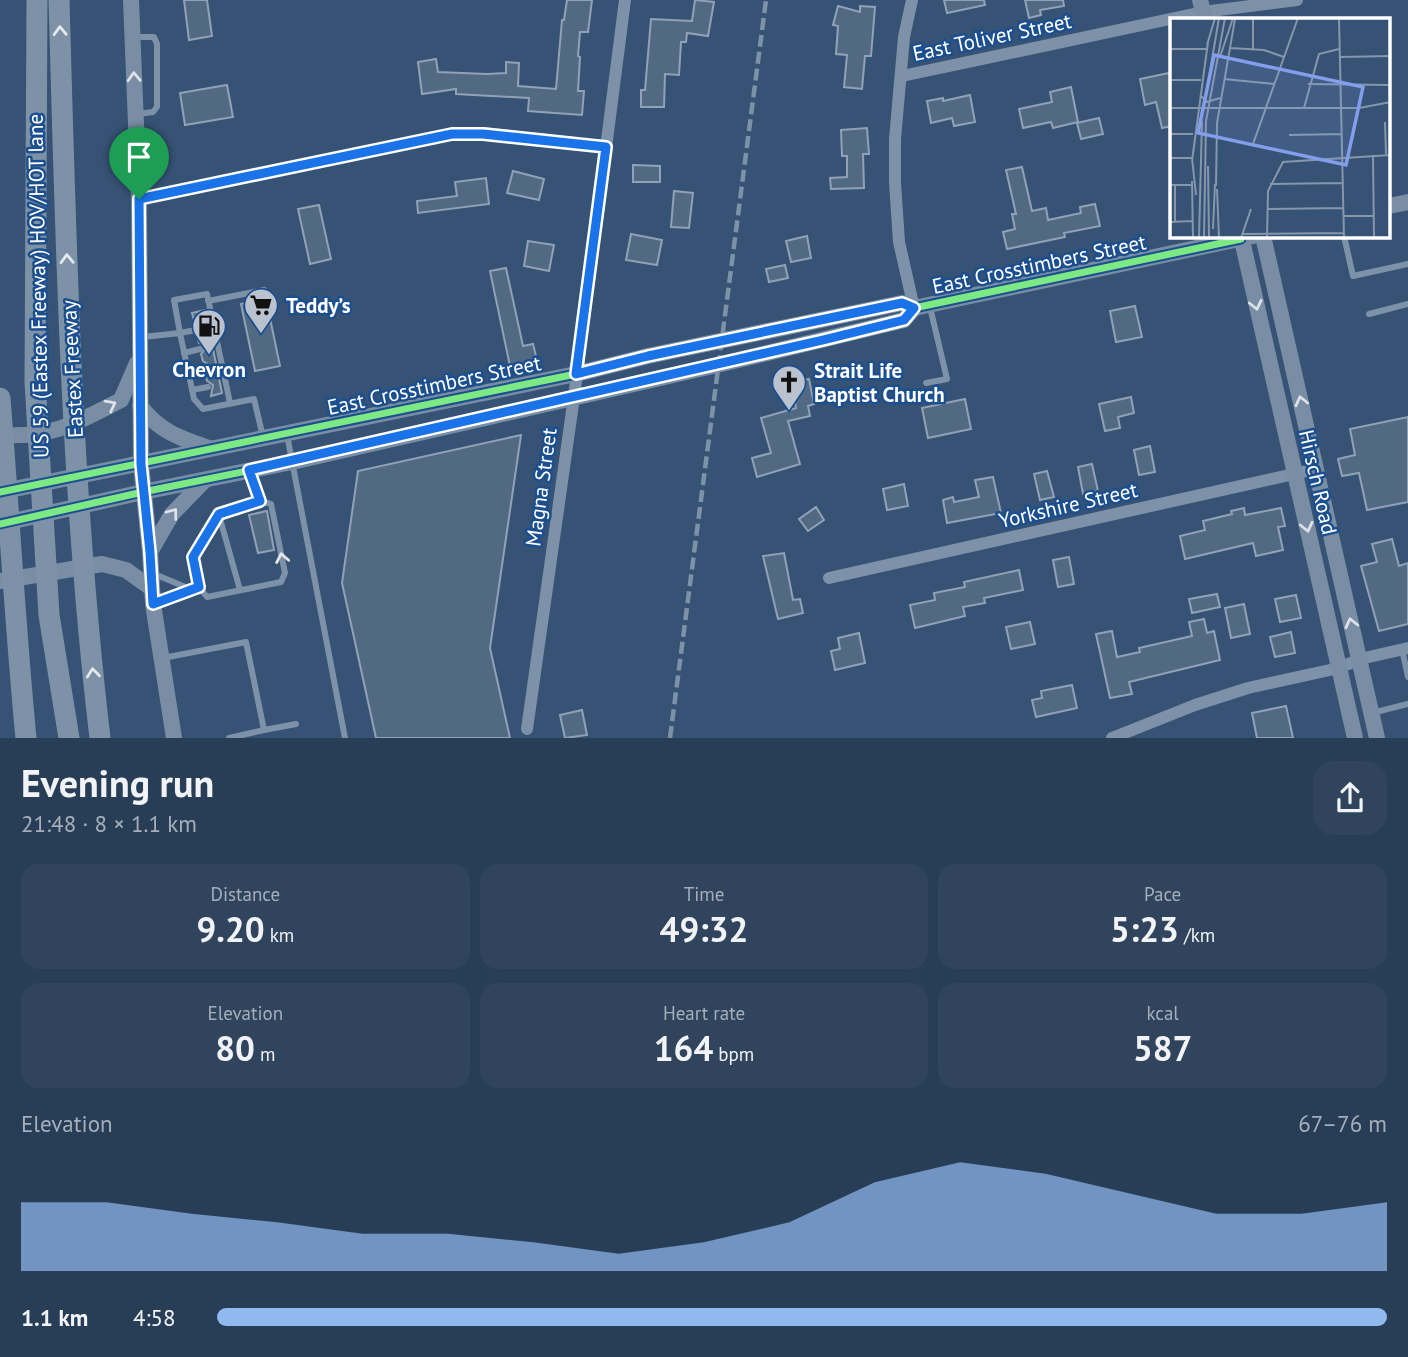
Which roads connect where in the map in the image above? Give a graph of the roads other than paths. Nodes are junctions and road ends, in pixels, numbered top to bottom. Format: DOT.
graph roads {
  1 [pos="37,0"];
  2 [pos="131,0"];
  3 [pos="625,0"];
  4 [pos="912,0"];
  5 [pos="1297,0"];
  6 [pos="60,1"];
  7 [pos="1203,10"];
  8 [pos="133,37"];
  9 [pos="902,76"];
  10 [pos="136,115"];
  11 [pos="606,147"];
  12 [pos="139,199"];
  13 [pos="1240,238"];
  14 [pos="1245,238"];
  15 [pos="1263,238"];
  16 [pos="1344,238"];
  17 [pos="1408,264"];
  18 [pos="264,290"];
  19 [pos="208,301"];
  20 [pos="1408,304"];
  21 [pos="922,307"];
  22 [pos="1369,314"];
  23 [pos="196,330"];
  24 [pos="180,333"];
  25 [pos="140,343"];
  26 [pos="200,349"];
  27 [pos="184,353"];
  28 [pos="204,367"];
  29 [pos="188,370"];
  30 [pos="576,374"];
  31 [pos="926,383"];
  32 [pos="208,387"];
  33 [pos="192,390"];
  34 [pos="573,397"];
  35 [pos="0,398"];
  36 [pos="230,403"];
  37 [pos="141,406"];
  38 [pos="287,433"];
  39 [pos="0,435"];
  40 [pos="263,438"];
  41 [pos="212,449"];
  42 [pos="292,462"];
  43 [pos="141,464"];
  44 [pos="1316,469"];
  45 [pos="249,470"];
  46 [pos="1294,474"];
  47 [pos="205,480"];
  48 [pos="0,492"];
  49 [pos="143,492"];
  50 [pos="260,501"];
  51 [pos="219,514"];
  52 [pos="0,524"];
  53 [pos="150,552"];
  54 [pos="829,578"];
  55 [pos="0,581"];
  56 [pos="199,587"];
  57 [pos="151,588"];
  58 [pos="190,589"];
  59 [pos="240,590"];
  60 [pos="1405,649"];
  61 [pos="161,659"];
  62 [pos="1360,659"];
  63 [pos="1339,668"];
  64 [pos="1408,677"];
  65 [pos="1408,704"];
  66 [pos="1372,713"];
  67 [pos="296,723"];
  68 [pos="527,729"];
  69 [pos="264,730"];
  70 [pos="26,737"];
  71 [pos="69,737"];
  72 [pos="100,737"];
  73 [pos="174,737"];
  74 [pos="229,737"];
  75 [pos="345,737"];
  76 [pos="1112,737"];
  77 [pos="1355,737"];
  78 [pos="1377,737"];
  1 -- 71 [label="highway, US 59 (Eastex Freeway) HOV/HOT lane"];
  2 -- 8 [label="main road"];
  3 -- 11 [label="street, Magna Street"];
  4 -- 9 [label="street"];
  5 -- 7 [label="street, East Toliver Street"];
  72 -- 6 [label="highway, Eastex Freeway, one-way"];
  7 -- 9 [label="street, East Toliver Street"];
  10 -- 8 [label="main road, one-way"];
  8 -- 10 [label="lane"];
  9 -- 21 [label="street"];
  10 -- 12 [label="main road"];
  11 -- 12 [label="street"];
  11 -- 30 [label="street, Magna Street"];
  12 -- 25 [label="main road"];
  13 -- 21 [label="main road, East Crosstimbers Street"];
  14 -- 46 [label="main road, Hirsch Road, one-way"];
  44 -- 15 [label="main road, Hirsch Road, one-way"];
  16 -- 17 [label="lane"];
  18 -- 19 [label="lane"];
  19 -- 24 [label="lane"];
  19 -- 36 [label="lane"];
  20 -- 22 [label="lane"];
  21 -- 30 [label="main road, East Crosstimbers Street"];
  21 -- 31 [label="lane"];
  21 -- 34 [label="main road, East Crosstimbers Street"];
  23 -- 24 [label="lane"];
  24 -- 25 [label="lane"];
  24 -- 27 [label="lane"];
  25 -- 37 [label="main road"];
  39 -- 25 [label="main road, one-way"];
  26 -- 27 [label="lane"];
  27 -- 29 [label="lane"];
  28 -- 29 [label="lane"];
  29 -- 33 [label="lane"];
  30 -- 34 [label="street, Magna Street"];
  30 -- 38 [label="main road, East Crosstimbers Street"];
  32 -- 33 [label="lane"];
  33 -- 36 [label="lane"];
  34 -- 42 [label="main road, East Crosstimbers Street"];
  34 -- 68 [label="street, Magna Street"];
  35 -- 70 [label="highway"];
  36 -- 40 [label="lane"];
  37 -- 41 [label="main road"];
  37 -- 43 [label="main road"];
  38 -- 40 [label="main road, East Crosstimbers Street"];
  38 -- 42 [label="lane"];
  40 -- 41 [label="main road, East Crosstimbers Street"];
  41 -- 43 [label="main road, East Crosstimbers Street"];
  42 -- 45 [label="main road, East Crosstimbers Street"];
  42 -- 75 [label="lane"];
  43 -- 48 [label="main road, East Crosstimbers Street"];
  43 -- 49 [label="main road"];
  44 -- 46 [label="street, Yorkshire Street"];
  62 -- 44 [label="main road, Hirsch Road, one-way"];
  45 -- 47 [label="main road, East Crosstimbers Street"];
  45 -- 50 [label="lane"];
  46 -- 54 [label="street, Yorkshire Street"];
  46 -- 63 [label="main road, Hirsch Road, one-way"];
  47 -- 49 [label="main road, East Crosstimbers Street"];
  53 -- 47 [label="main road, one-way"];
  49 -- 52 [label="main road, East Crosstimbers Street"];
  49 -- 53 [label="main road"];
  50 -- 51 [label="lane"];
  59 -- 50 [label="lane, one-way"];
  51 -- 56 [label="lane"];
  51 -- 59 [label="lane"];
  53 -- 57 [label="main road"];
  55 -- 57 [label="main road"];
  56 -- 58 [label="lane"];
  56 -- 59 [label="lane"];
  57 -- 58 [label="lane"];
  57 -- 58 [label="lane"];
  57 -- 61 [label="main road"];
  60 -- 62 [label="street"];
  60 -- 64 [label="lane"];
  61 -- 69 [label="lane"];
  61 -- 73 [label="main road"];
  62 -- 63 [label="street"];
  62 -- 66 [label="main road, Hirsch Road"];
  63 -- 76 [label="street"];
  63 -- 77 [label="main road, Hirsch Road"];
  65 -- 66 [label="lane"];
  66 -- 78 [label="main road, Hirsch Road"];
  67 -- 69 [label="lane"];
  69 -- 74 [label="lane"];
}
